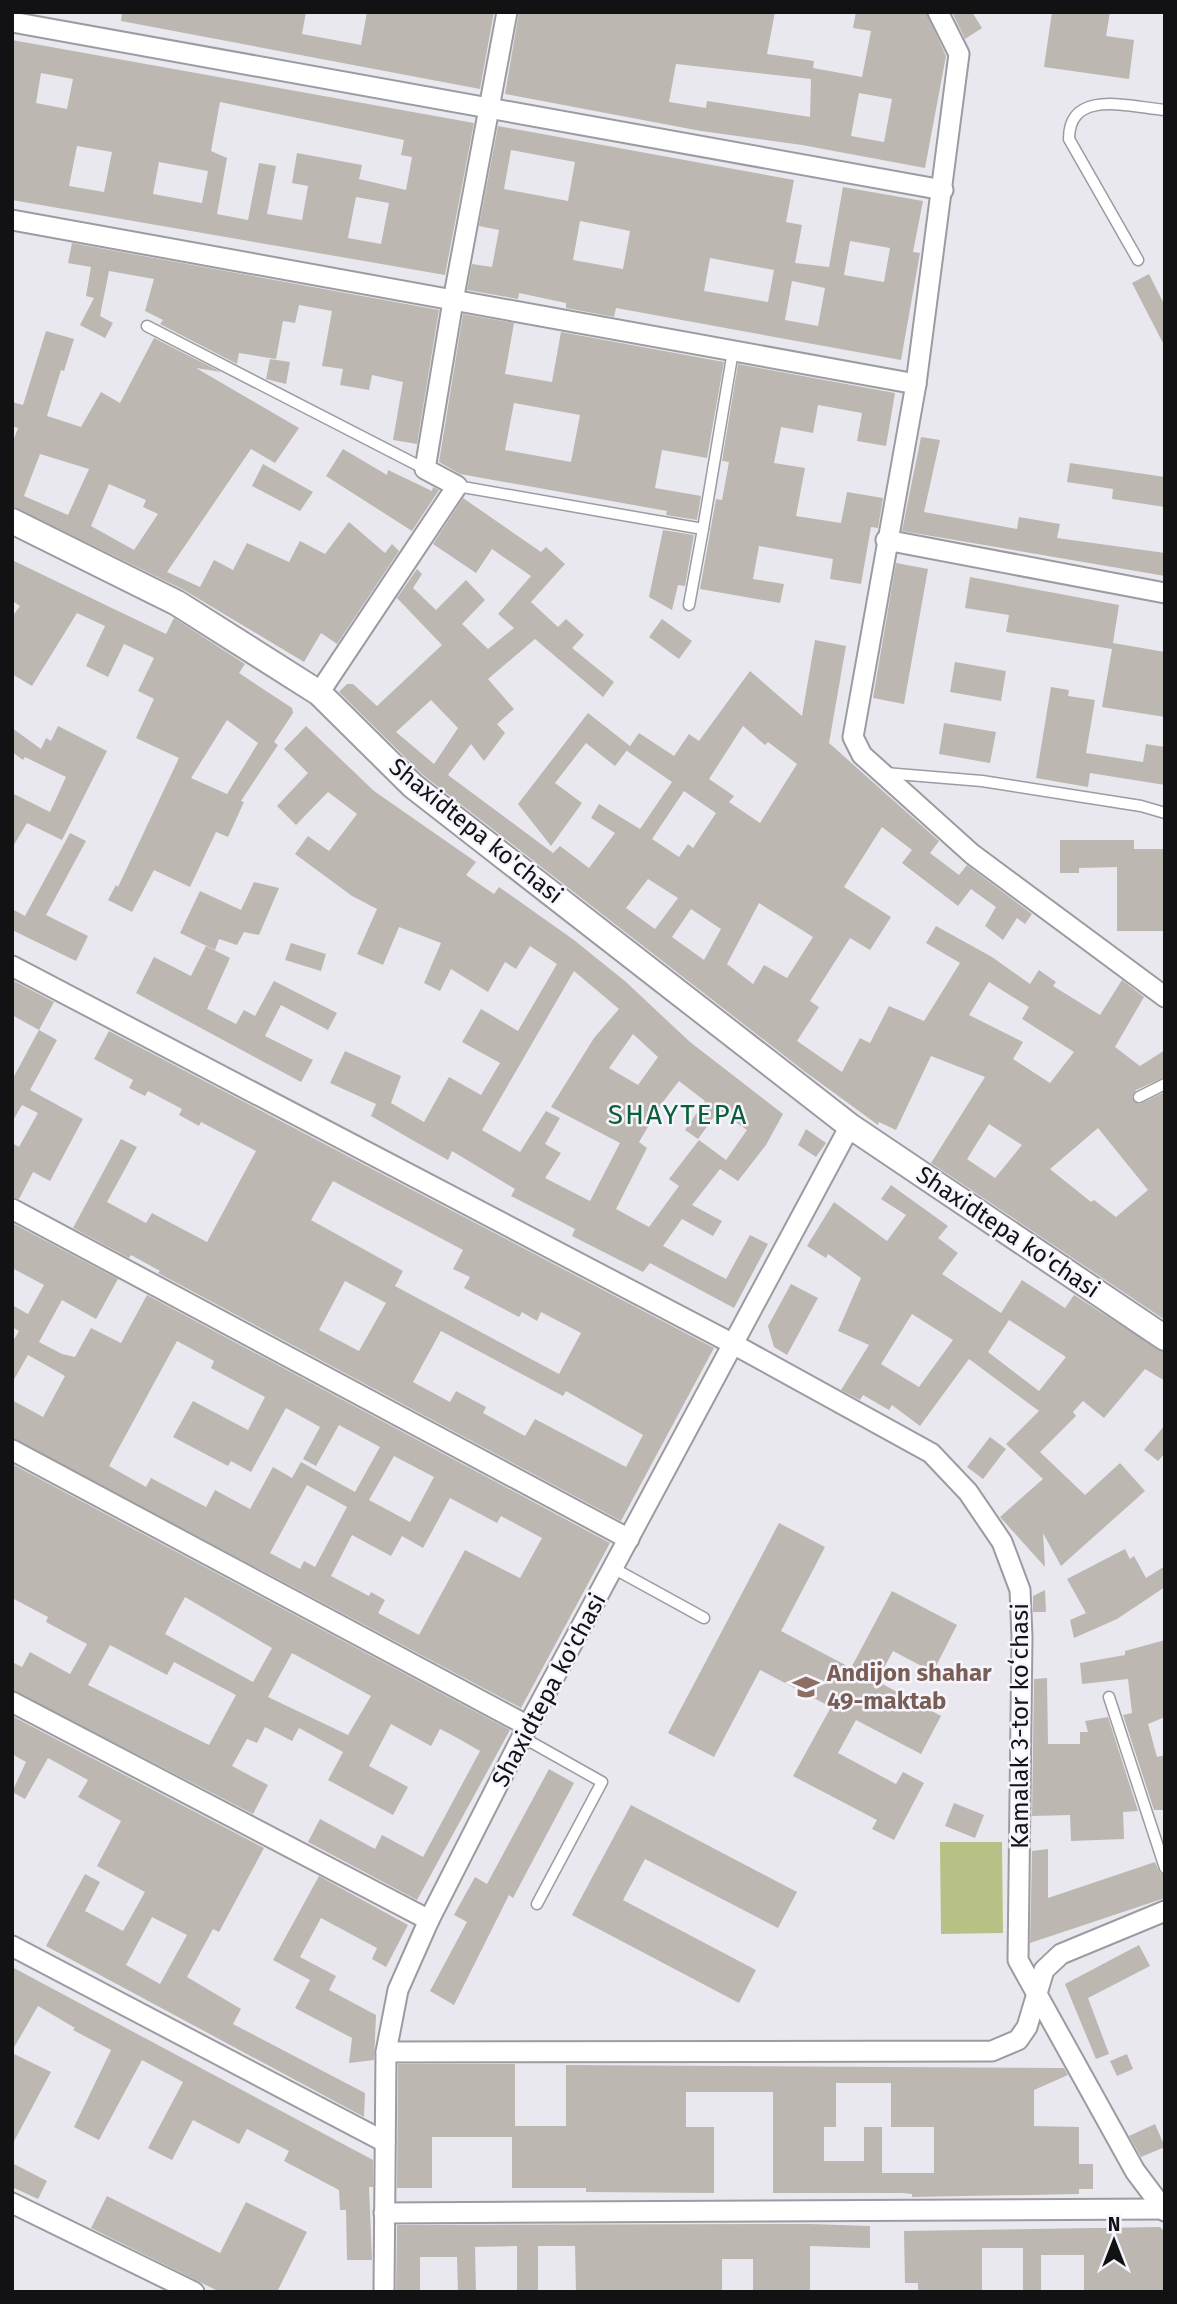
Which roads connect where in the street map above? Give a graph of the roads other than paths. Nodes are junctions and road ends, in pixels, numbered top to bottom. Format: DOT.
graph roads {
  1 [pos="506,12"];
  2 [pos="938,12"];
  3 [pos="12,22"];
  4 [pos="488,110"];
  5 [pos="1165,110"];
  6 [pos="943,190"];
  7 [pos="12,220"];
  8 [pos="1138,260"];
  9 [pos="453,301"];
  10 [pos="147,326"];
  11 [pos="733,352"];
  12 [pos="916,384"];
  13 [pos="425,470"];
  14 [pos="457,486"];
  15 [pos="12,522"];
  16 [pos="703,529"];
  17 [pos="886,540"];
  18 [pos="1165,593"];
  19 [pos="689,605"];
  20 [pos="319,693"];
  21 [pos="885,773"];
  22 [pos="1165,813"];
  23 [pos="12,966"];
  24 [pos="1165,997"];
  25 [pos="1165,1084"];
  26 [pos="1139,1097"];
  27 [pos="850,1126"];
  28 [pos="12,1209"];
  29 [pos="1165,1338"];
  30 [pos="735,1345"];
  31 [pos="12,1450"];
  32 [pos="629,1539"];
  33 [pos="613,1568"];
  34 [pos="704,1618"];
  35 [pos="1109,1697"];
  36 [pos="12,1702"];
  37 [pos="525,1731"];
  38 [pos="1165,1868"];
  39 [pos="537,1904"];
  40 [pos="1165,1911"];
  41 [pos="429,1920"];
  42 [pos="12,1946"];
  43 [pos="1037,1990"];
  44 [pos="386,2052"];
  45 [pos="385,2142"];
  46 [pos="12,2203"];
  47 [pos="1164,2210"];
  48 [pos="384,2213"];
  49 [pos="194,2292"];
  50 [pos="384,2292"];
  1 -- 4 [label="street"];
  2 -- 6 [label="street"];
  3 -- 4 [label="street"];
  4 -- 6 [label="street"];
  4 -- 9 [label="street"];
  5 -- 8 [label="lane"];
  6 -- 12 [label="street"];
  7 -- 9 [label="street"];
  9 -- 11 [label="street"];
  9 -- 13 [label="street"];
  10 -- 13 [label="lane"];
  11 -- 12 [label="street"];
  11 -- 16 [label="lane"];
  12 -- 17 [label="street"];
  13 -- 14 [label="street"];
  14 -- 16 [label="lane"];
  14 -- 20 [label="street"];
  15 -- 20 [label="street, Shaxidtepa ko'chasi"];
  16 -- 19 [label="lane"];
  17 -- 18 [label="street"];
  17 -- 21 [label="street"];
  20 -- 27 [label="street, Shaxidtepa ko'chasi"];
  21 -- 22 [label="lane"];
  21 -- 24 [label="street"];
  23 -- 30 [label="street, Kamalak 3-tor koʻchasi"];
  25 -- 26 [label="lane"];
  27 -- 29 [label="street, Shaxidtepa ko'chasi"];
  27 -- 30 [label="street, Shaxidtepa ko'chasi"];
  28 -- 32 [label="street"];
  30 -- 32 [label="street, Shaxidtepa ko'chasi"];
  30 -- 43 [label="street, Kamalak 3-tor koʻchasi"];
  31 -- 37 [label="street"];
  32 -- 33 [label="street, Shaxidtepa ko'chasi"];
  33 -- 34 [label="lane"];
  33 -- 37 [label="street, Shaxidtepa ko'chasi"];
  35 -- 38 [label="lane"];
  36 -- 41 [label="street"];
  37 -- 39 [label="lane"];
  37 -- 41 [label="street, Shaxidtepa ko'chasi"];
  40 -- 43 [label="street"];
  41 -- 44 [label="street, Shaxidtepa ko'chasi"];
  42 -- 45 [label="street"];
  43 -- 44 [label="street"];
  43 -- 47 [label="street, Kamalak 3-tor koʻchasi"];
  44 -- 45 [label="street, Shaxidtepa ko'chasi"];
  45 -- 48 [label="street, Shaxidtepa ko'chasi"];
  46 -- 49 [label="street"];
  47 -- 48 [label="street"];
  48 -- 50 [label="street, Shaxidtepa ko'chasi"];
}
